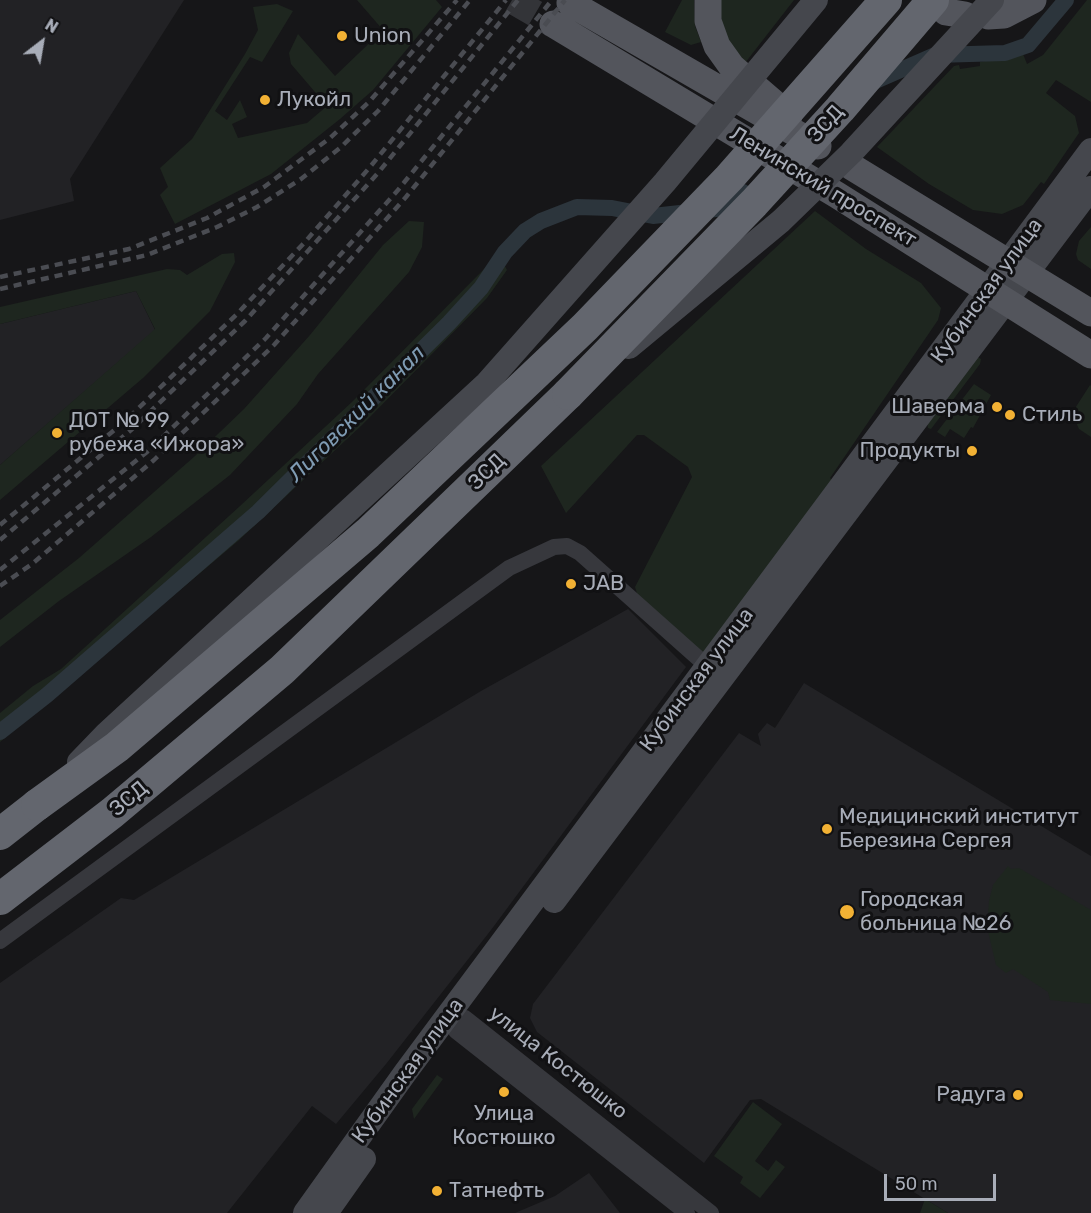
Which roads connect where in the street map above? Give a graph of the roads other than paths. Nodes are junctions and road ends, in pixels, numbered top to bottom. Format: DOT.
graph roads {
  1 [pos="708,0"];
  2 [pos="816,0"];
  3 [pos="886,0"];
  4 [pos="1033,0"];
  5 [pos="570,3"];
  6 [pos="965,9"];
  7 [pos="553,24"];
  8 [pos="1091,150"];
  9 [pos="852,167"];
  10 [pos="1091,189"];
  11 [pos="1019,268"];
  12 [pos="998,296"];
  13 [pos="1091,313"];
  14 [pos="1091,355"];
  15 [pos="568,394"];
  16 [pos="707,666"];
  17 [pos="37,805"];
  18 [pos="0,834"];
  19 [pos="0,899"];
  20 [pos="0,941"];
  21 [pos="456,1022"];
  22 [pos="305,1213"];
  23 [pos="326,1213"];
  24 [pos="687,1213"];
  25 [pos="711,1213"];
  1 -- 5 [label="main road, Ленинский проспект"];
  2 -- 17 [label="main road, bridge"];
  3 -- 17 [label="highway, ЗСД, bridge"];
  4 -- 6 [label="main road"];
  6 -- 15 [label="highway, ЗСД, bridge"];
  6 -- 15 [label="main road, bridge"];
  7 -- 12 [label="main road, Ленинский проспект"];
  8 -- 11 [label="main road, Кубинская улица"];
  9 -- 11 [label="main road, Ленинский проспект"];
  10 -- 11 [label="main road, Кубинская улица"];
  11 -- 12 [label="main road, Кубинская улица"];
  11 -- 13 [label="main road, Ленинский проспект"];
  12 -- 14 [label="main road, Ленинский проспект"];
  12 -- 16 [label="main road, Кубинская улица"];
  12 -- 21 [label="main road, Кубинская улица"];
  15 -- 19 [label="highway, ЗСД"];
  16 -- 20 [label="street"];
  16 -- 21 [label="main road, Кубинская улица"];
  17 -- 18 [label="highway, ЗСД"];
  21 -- 22 [label="main road, Кубинская улица"];
  21 -- 23 [label="main road, Кубинская улица"];
  21 -- 24 [label="street, улица Костюшко"];
  21 -- 25 [label="street, улица Костюшко"];
}
